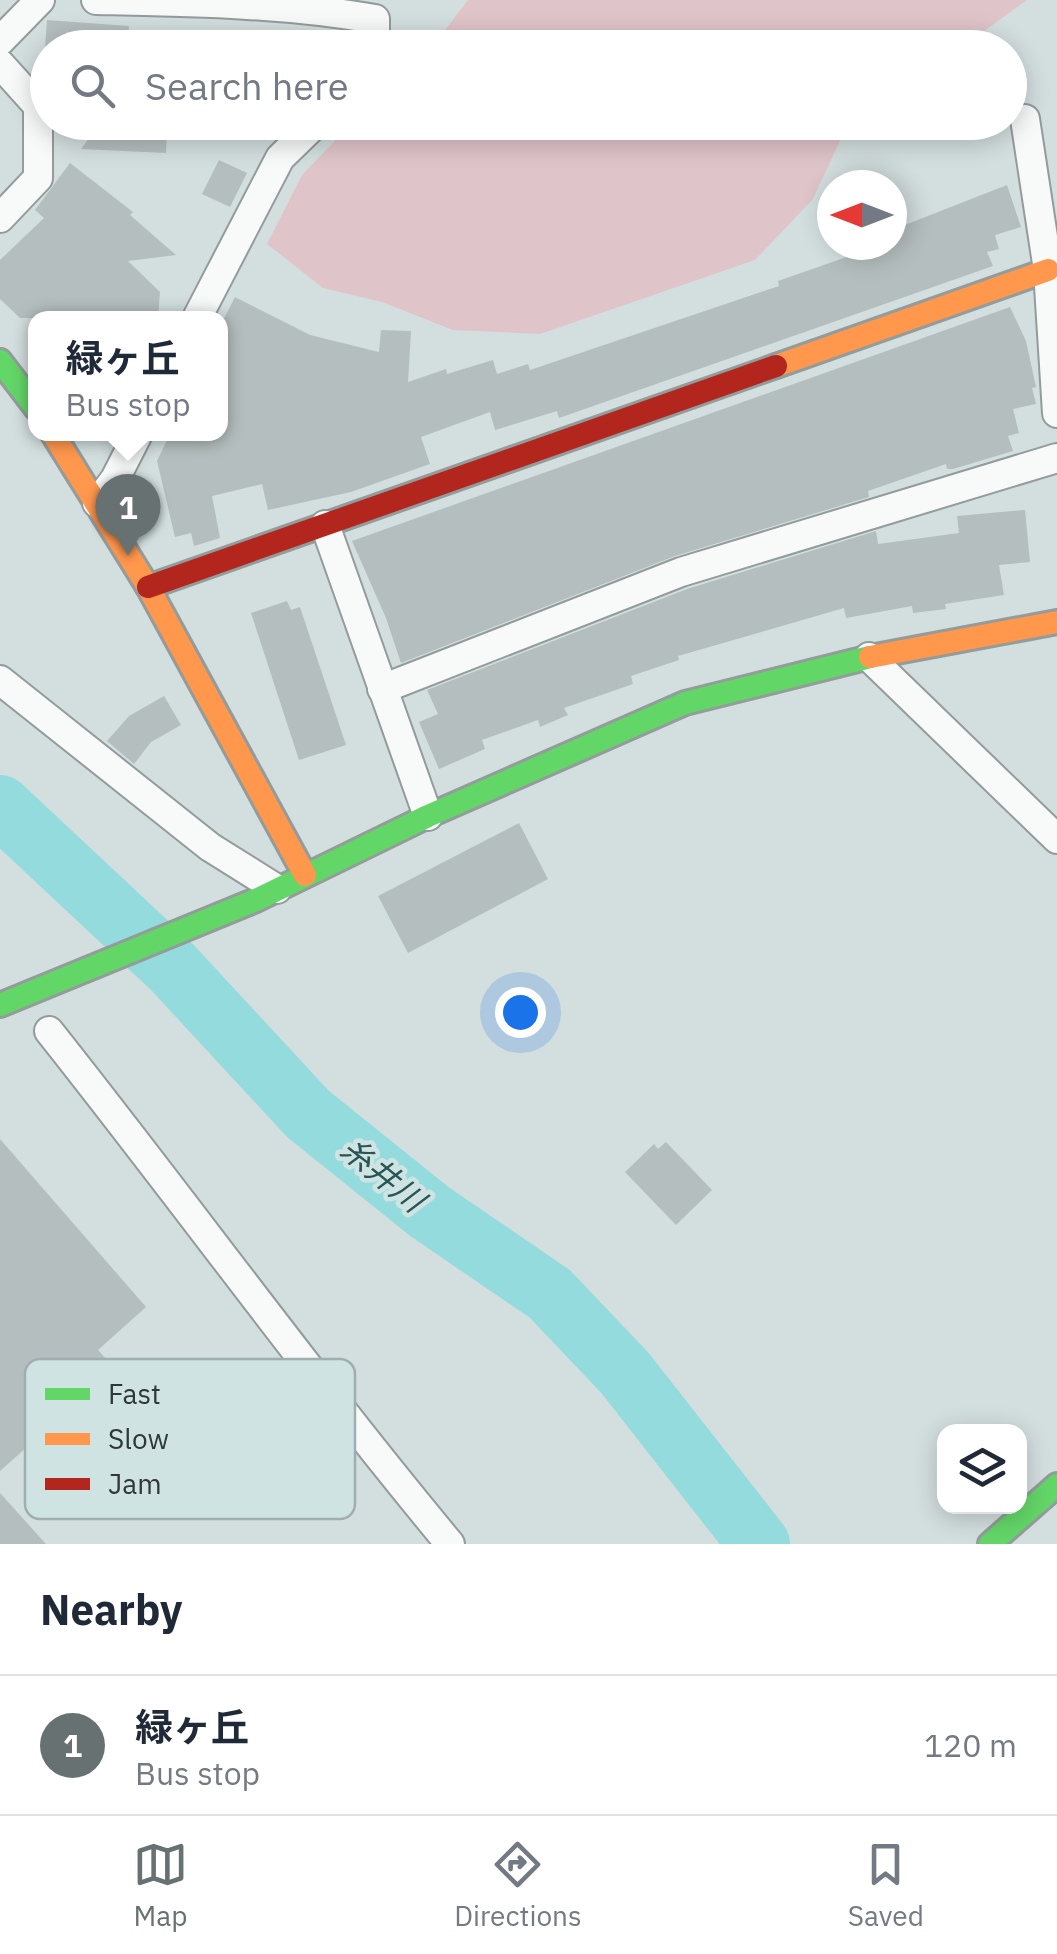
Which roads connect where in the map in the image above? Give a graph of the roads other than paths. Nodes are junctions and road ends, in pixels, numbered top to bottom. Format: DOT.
graph roads {
  1 [pos="40,0"];
  2 [pos="96,0"];
  3 [pos="376,30"];
  4 [pos="0,40"];
  5 [pos="0,64"];
  6 [pos="30,97"];
  7 [pos="1027,132"];
  8 [pos="38,140"];
  9 [pos="298,140"];
  10 [pos="0,218"];
  11 [pos="1048,270"];
  12 [pos="201,311"];
  13 [pos="0,361"];
  14 [pos="28,398"];
  15 [pos="1057,413"];
  16 [pos="57,441"];
  17 [pos="134,441"];
  18 [pos="1057,458"];
  19 [pos="97,504"];
  20 [pos="325,525"];
  21 [pos="148,587"];
  22 [pos="1057,622"];
  23 [pos="870,657"];
  24 [pos="0,680"];
  25 [pos="382,689"];
  26 [pos="428,816"];
  27 [pos="1057,839"];
  28 [pos="305,875"];
  29 [pos="267,894"];
  30 [pos="0,1005"];
  31 [pos="49,1031"];
  32 [pos="303,1359"];
  33 [pos="355,1428"];
  34 [pos="1057,1486"];
  35 [pos="450,1544"];
  36 [pos="990,1544"];
  1 -- 4 [label="street"];
  2 -- 3 [label="street"];
  5 -- 6 [label="street"];
  7 -- 11 [label="street"];
  8 -- 10 [label="street"];
  9 -- 12 [label="street"];
  11 -- 15 [label="street"];
  11 -- 20 [label="street"];
  13 -- 14 [label="street"];
  16 -- 19 [label="street"];
  17 -- 19 [label="street"];
  18 -- 25 [label="street"];
  19 -- 21 [label="street"];
  20 -- 21 [label="street"];
  20 -- 25 [label="street"];
  21 -- 28 [label="street"];
  22 -- 23 [label="street"];
  23 -- 26 [label="street"];
  23 -- 27 [label="street"];
  24 -- 29 [label="street"];
  25 -- 26 [label="street"];
  26 -- 28 [label="street"];
  28 -- 29 [label="street"];
  29 -- 30 [label="street"];
  31 -- 32 [label="street"];
  33 -- 35 [label="street"];
  34 -- 36 [label="street"];
}
